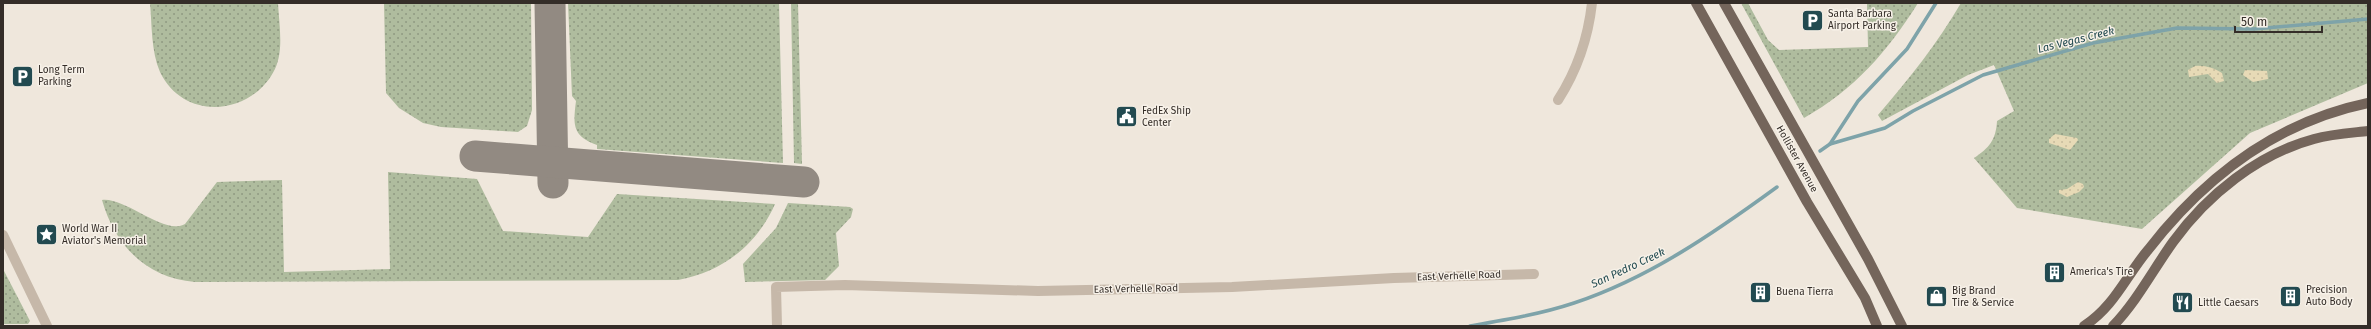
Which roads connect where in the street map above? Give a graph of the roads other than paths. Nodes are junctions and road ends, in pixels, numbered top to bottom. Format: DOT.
graph roads {
  1 [pos="1592,3"];
  2 [pos="1696,3"];
  3 [pos="1724,3"];
  4 [pos="1558,100"];
  5 [pos="2368,103"];
  6 [pos="2368,131"];
  7 [pos="3,235"];
  8 [pos="1534,274"];
  9 [pos="47,326"];
  10 [pos="777,326"];
  11 [pos="1877,326"];
  12 [pos="1902,326"];
  13 [pos="2084,326"];
  14 [pos="2113,326"];
  1 -- 4 [label="street"];
  2 -- 11 [label="main road, Hollister Avenue"];
  3 -- 12 [label="main road, Hollister Avenue"];
  5 -- 13 [label="main road"];
  6 -- 14 [label="main road"];
  7 -- 9 [label="street"];
  8 -- 10 [label="street, East Verhelle Road"];
}
